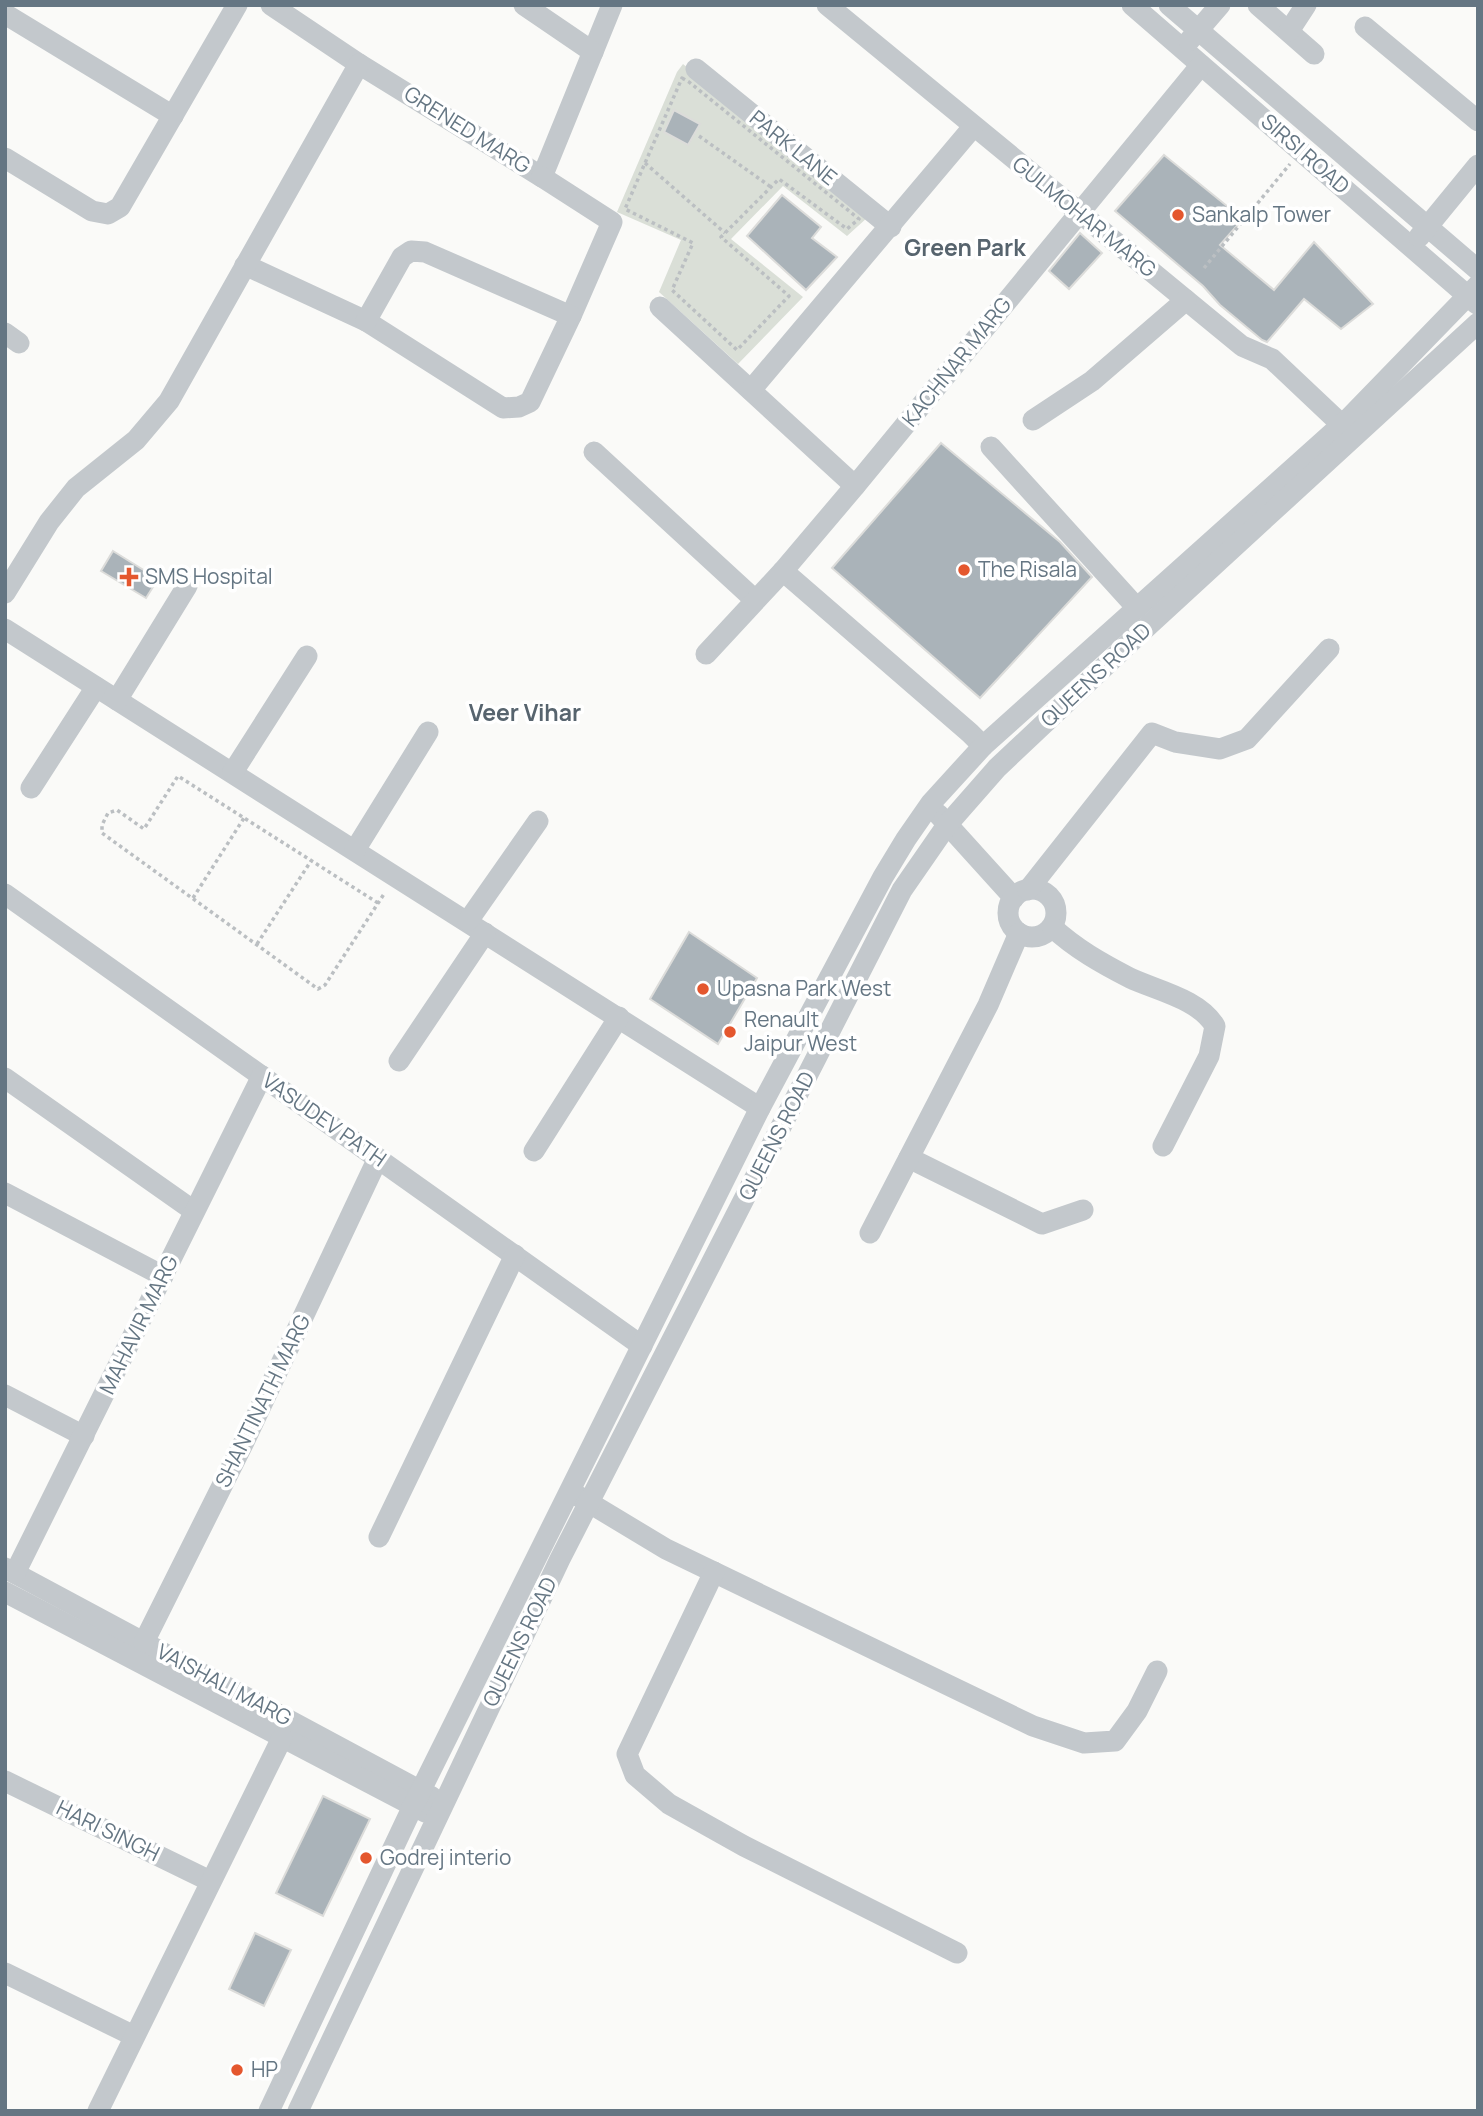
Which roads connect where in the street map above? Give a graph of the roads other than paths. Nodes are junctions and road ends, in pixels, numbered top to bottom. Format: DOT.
graph roads {
  1 [pos="237,5"];
  2 [pos="271,5"];
  3 [pos="524,5"];
  4 [pos="612,5"];
  5 [pos="827,5"];
  6 [pos="1132,5"];
  7 [pos="1169,5"];
  8 [pos="1220,5"];
  9 [pos="1258,5"];
  10 [pos="1306,5"];
  11 [pos="6,16"];
  12 [pos="1365,27"];
  13 [pos="1198,30"];
  14 [pos="1289,31"];
  15 [pos="1183,48"];
  16 [pos="593,52"];
  17 [pos="1314,54"];
  18 [pos="359,64"];
  19 [pos="1202,65"];
  20 [pos="695,69"];
  21 [pos="173,116"];
  22 [pos="1478,121"];
  23 [pos="973,127"];
  24 [pos="5,158"];
  25 [pos="1478,165"];
  26 [pos="542,177"];
  27 [pos="1080,213"];
  28 [pos="891,227"];
  29 [pos="1426,227"];
  30 [pos="1411,246"];
  31 [pos="245,265"];
  32 [pos="1478,270"];
  33 [pos="1474,295"];
  34 [pos="1186,300"];
  35 [pos="660,307"];
  36 [pos="571,316"];
  37 [pos="366,321"];
  38 [pos="1478,323"];
  39 [pos="751,390"];
  40 [pos="1034,420"];
  41 [pos="1342,425"];
  42 [pos="991,447"];
  43 [pos="593,452"];
  44 [pos="855,486"];
  45 [pos="783,571"];
  46 [pos="187,586"];
  47 [pos="5,593"];
  48 [pos="755,600"];
  49 [pos="1137,608"];
  50 [pos="5,629"];
  51 [pos="1329,649"];
  52 [pos="706,654"];
  53 [pos="307,656"];
  54 [pos="96,687"];
  55 [pos="117,700"];
  56 [pos="428,732"];
  57 [pos="982,747"];
  58 [pos="233,772"];
  59 [pos="31,788"];
  60 [pos="931,803"];
  61 [pos="538,821"];
  62 [pos="947,825"];
  63 [pos="355,850"];
  64 [pos="5,894"];
  65 [pos="1021,894"];
  66 [pos="477,927"];
  67 [pos="1052,927"];
  68 [pos="1019,933"];
  69 [pos="619,1017"];
  70 [pos="399,1060"];
  71 [pos="262,1076"];
  72 [pos="5,1077"];
  73 [pos="760,1108"];
  74 [pos="1163,1146"];
  75 [pos="534,1151"];
  76 [pos="378,1158"];
  77 [pos="909,1158"];
  78 [pos="5,1193"];
  79 [pos="1083,1210"];
  80 [pos="194,1211"];
  81 [pos="870,1233"];
  82 [pos="515,1255"];
  83 [pos="163,1276"];
  84 [pos="642,1346"];
  85 [pos="5,1395"];
  86 [pos="84,1436"];
  87 [pos="570,1491"];
  88 [pos="589,1502"];
  89 [pos="379,1537"];
  90 [pos="714,1572"];
  91 [pos="8,1578"];
  92 [pos="144,1642"];
  93 [pos="1157,1671"];
  94 [pos="282,1738"];
  95 [pos="5,1781"];
  96 [pos="417,1799"];
  97 [pos="440,1810"];
  98 [pos="210,1881"];
  99 [pos="957,1952"];
  100 [pos="5,1973"];
  101 [pos="134,2036"];
  102 [pos="273,2101"];
  103 [pos="303,2109"];
  104 [pos="98,2111"];
  1 -- 21 [label="street"];
  2 -- 18 [label="street, GRENED MARG"];
  3 -- 16 [label="street"];
  4 -- 16 [label="street, GRENED MARG"];
  5 -- 23 [label="street, GULMOHAR MARG"];
  6 -- 15 [label="street, SIRSI ROAD"];
  7 -- 13 [label="street, SIRSI ROAD"];
  8 -- 13 [label="street"];
  9 -- 14 [label="street"];
  10 -- 14 [label="street"];
  11 -- 21 [label="street"];
  12 -- 22 [label="street"];
  13 -- 15 [label="street"];
  13 -- 29 [label="street, SIRSI ROAD"];
  14 -- 17 [label="street"];
  15 -- 19 [label="street, SIRSI ROAD"];
  16 -- 26 [label="street, GRENED MARG"];
  18 -- 26 [label="street, GRENED MARG"];
  18 -- 31 [label="street"];
  19 -- 27 [label="street, KACHNAR MARG"];
  19 -- 30 [label="street, SIRSI ROAD"];
  20 -- 28 [label="street, PARK LANE"];
  21 -- 24 [label="street"];
  23 -- 27 [label="street, GULMOHAR MARG"];
  23 -- 28 [label="street"];
  25 -- 29 [label="street"];
  26 -- 36 [label="street"];
  27 -- 34 [label="street, GULMOHAR MARG"];
  27 -- 44 [label="street, KACHNAR MARG"];
  28 -- 39 [label="street"];
  29 -- 30 [label="street"];
  29 -- 32 [label="street, SIRSI ROAD"];
  30 -- 33 [label="street, SIRSI ROAD"];
  31 -- 37 [label="street"];
  31 -- 47 [label="street"];
  33 -- 41 [label="street, QUEENS ROAD"];
  34 -- 40 [label="street"];
  34 -- 41 [label="street, GULMOHAR MARG"];
  35 -- 39 [label="street"];
  36 -- 37 [label="street"];
  36 -- 37 [label="street"];
  38 -- 62 [label="street, QUEENS ROAD"];
  39 -- 44 [label="street"];
  41 -- 49 [label="street, QUEENS ROAD"];
  42 -- 49 [label="street"];
  43 -- 48 [label="street"];
  44 -- 45 [label="street, KACHNAR MARG"];
  45 -- 48 [label="street, KACHNAR MARG"];
  45 -- 57 [label="street"];
  46 -- 55 [label="street"];
  48 -- 52 [label="street, KACHNAR MARG"];
  49 -- 57 [label="street, QUEENS ROAD"];
  50 -- 54 [label="street"];
  51 -- 65 [label="street"];
  53 -- 58 [label="street"];
  54 -- 55 [label="street"];
  54 -- 59 [label="street"];
  55 -- 58 [label="street"];
  56 -- 63 [label="street"];
  57 -- 60 [label="street, QUEENS ROAD"];
  58 -- 63 [label="street"];
  60 -- 62 [label="street"];
  60 -- 73 [label="street, QUEENS ROAD"];
  61 -- 66 [label="street"];
  62 -- 65 [label="street"];
  62 -- 88 [label="street, QUEENS ROAD"];
  63 -- 66 [label="street"];
  64 -- 71 [label="street, VASUDEV PATH"];
  65 -- 67 [label="street"];
  65 -- 68 [label="street"];
  66 -- 69 [label="street"];
  66 -- 70 [label="street"];
  67 -- 68 [label="street"];
  67 -- 74 [label="street"];
  68 -- 77 [label="street"];
  69 -- 73 [label="street"];
  69 -- 75 [label="street"];
  71 -- 76 [label="street, VASUDEV PATH"];
  71 -- 80 [label="street, MAHAVIR MARG"];
  72 -- 80 [label="street"];
  73 -- 84 [label="street, QUEENS ROAD"];
  76 -- 82 [label="street, VASUDEV PATH"];
  76 -- 92 [label="street, SHANTINATH MARG"];
  77 -- 79 [label="street"];
  77 -- 81 [label="street"];
  78 -- 83 [label="street"];
  80 -- 83 [label="street, MAHAVIR MARG"];
  82 -- 84 [label="street, VASUDEV PATH"];
  82 -- 89 [label="street"];
  83 -- 86 [label="street, MAHAVIR MARG"];
  84 -- 87 [label="street, QUEENS ROAD"];
  85 -- 86 [label="street"];
  86 -- 91 [label="street, MAHAVIR MARG"];
  87 -- 88 [label="street"];
  87 -- 96 [label="street, QUEENS ROAD"];
  88 -- 90 [label="street"];
  88 -- 97 [label="street, QUEENS ROAD"];
  90 -- 93 [label="street"];
  90 -- 99 [label="street"];
  91 -- 92 [label="street, VAISHALI MARG"];
  91 -- 94 [label="street, VAISHALI MARG"];
  92 -- 96 [label="street, VAISHALI MARG"];
  94 -- 96 [label="street, VAISHALI MARG"];
  94 -- 98 [label="street"];
  95 -- 98 [label="street, HARI SINGH"];
  96 -- 97 [label="street, VAISHALI MARG"];
  96 -- 102 [label="street, QUEENS ROAD"];
  97 -- 103 [label="street, QUEENS ROAD"];
  98 -- 101 [label="street"];
  100 -- 101 [label="street"];
  101 -- 104 [label="street"];
  102 -- 103 [label="street"];
}
